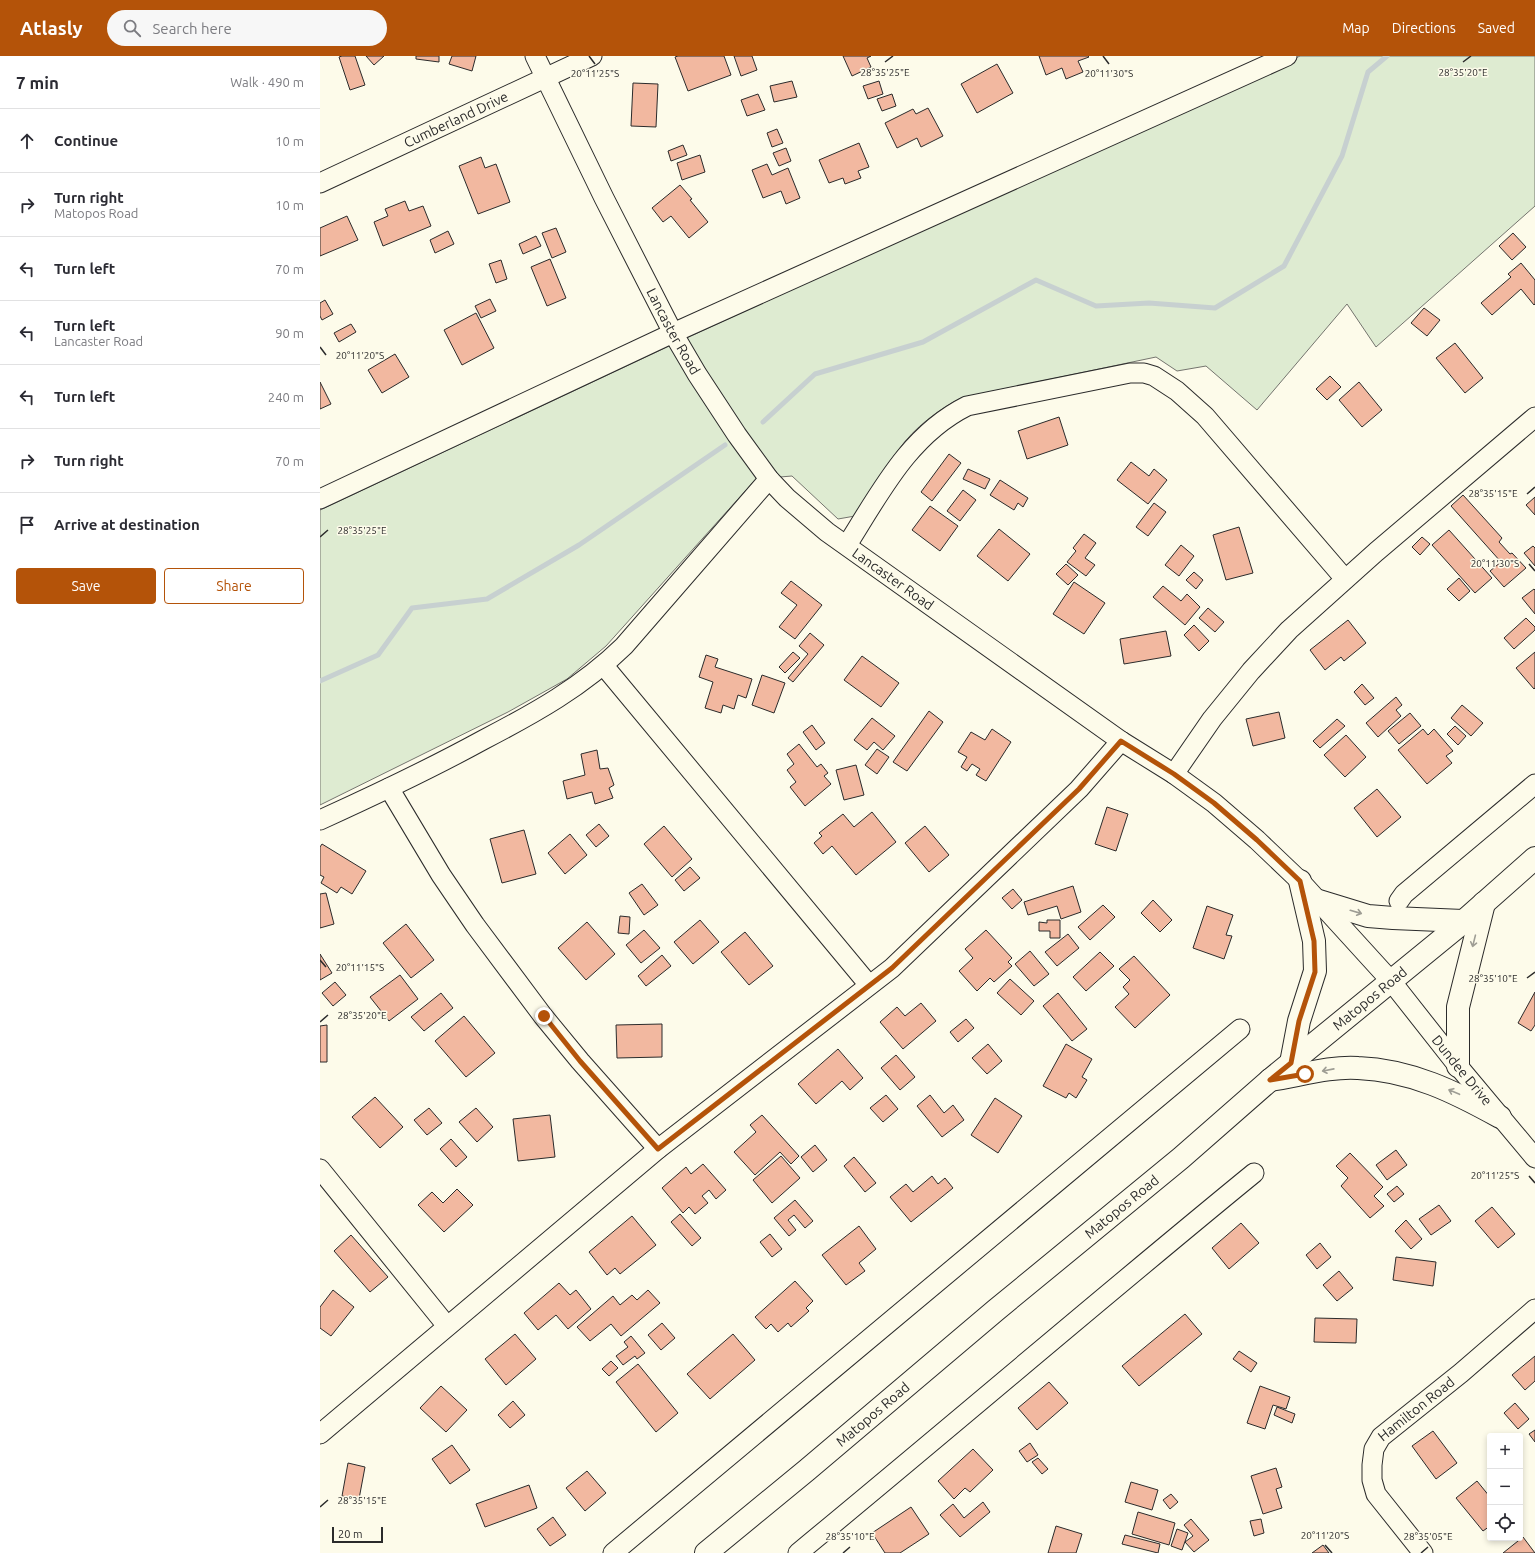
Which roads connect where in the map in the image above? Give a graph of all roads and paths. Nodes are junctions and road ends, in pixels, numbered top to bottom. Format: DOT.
graph roads {
  1 [pos="535,56"];
  2 [pos="592,56"];
  3 [pos="1288,56"];
  4 [pos="546,78"];
  5 [pos="320,183"];
  6 [pos="673,333"];
  7 [pos="1535,418"];
  8 [pos="770,479"];
  9 [pos="320,499"];
  10 [pos="847,545"];
  11 [pos="1345,579"];
  12 [pos="604,666"];
  13 [pos="1121,741"];
  14 [pos="1174,774"];
  15 [pos="1535,784"];
  16 [pos="389,788"];
  17 [pos="320,820"];
  18 [pos="1535,858"];
  19 [pos="1300,881"];
  20 [pos="1319,901"];
  21 [pos="1399,901"];
  22 [pos="1484,903"];
  23 [pos="1463,921"];
  24 [pos="1391,981"];
  25 [pos="869,985"];
  26 [pos="1240,1029"];
  27 [pos="1291,1063"];
  28 [pos="1458,1066"];
  29 [pos="1270,1080"];
  30 [pos="1500,1117"];
  31 [pos="658,1149"];
  32 [pos="1535,1158"];
  33 [pos="320,1170"];
  34 [pos="1254,1173"];
  35 [pos="1535,1309"];
  36 [pos="447,1326"];
  37 [pos="320,1434"];
  38 [pos="613,1553"];
  39 [pos="706,1553"];
  40 [pos="798,1553"];
  41 [pos="1423,1553"];
  1 -- 4 [label="street, Lancaster Road"];
  2 -- 4 [label="street, Cumberland Drive"];
  3 -- 6 [label="street"];
  4 -- 5 [label="street, Cumberland Drive"];
  4 -- 6 [label="street, Lancaster Road"];
  6 -- 8 [label="street, Lancaster Road"];
  6 -- 9 [label="street"];
  7 -- 11 [label="street"];
  8 -- 10 [label="street, Lancaster Road"];
  8 -- 12 [label="street"];
  10 -- 11 [label="street"];
  10 -- 13 [label="street, Lancaster Road"];
  11 -- 14 [label="street"];
  12 -- 16 [label="street"];
  12 -- 25 [label="street"];
  13 -- 14 [label="street, Lancaster Road"];
  13 -- 25 [label="street"];
  14 -- 19 [label="street, Lancaster Road"];
  15 -- 21 [label="street"];
  16 -- 17 [label="street"];
  16 -- 31 [label="street"];
  18 -- 22 [label="main road, Matopos Road"];
  19 -- 20 [label="street, Lancaster Road"];
  19 -- 27 [label="main road"];
  20 -- 23 [label="main road, one-way"];
  20 -- 24 [label="street, Lancaster Road"];
  22 -- 23 [label="main road, Matopos Road"];
  22 -- 28 [label="main road, one-way"];
  23 -- 24 [label="main road, Matopos Road"];
  24 -- 27 [label="main road, Matopos Road"];
  24 -- 28 [label="street, Dundee Drive"];
  25 -- 31 [label="street"];
  26 -- 38 [label="street"];
  27 -- 29 [label="main road, Matopos Road"];
  28 -- 30 [label="street, Dundee Drive"];
  30 -- 29 [label="main road, one-way"];
  29 -- 39 [label="main road, Matopos Road"];
  30 -- 32 [label="street, Dundee Drive"];
  31 -- 36 [label="street"];
  33 -- 36 [label="street"];
  34 -- 40 [label="street"];
  35 -- 41 [label="street, Hamilton Road"];
  36 -- 37 [label="street"];
}
